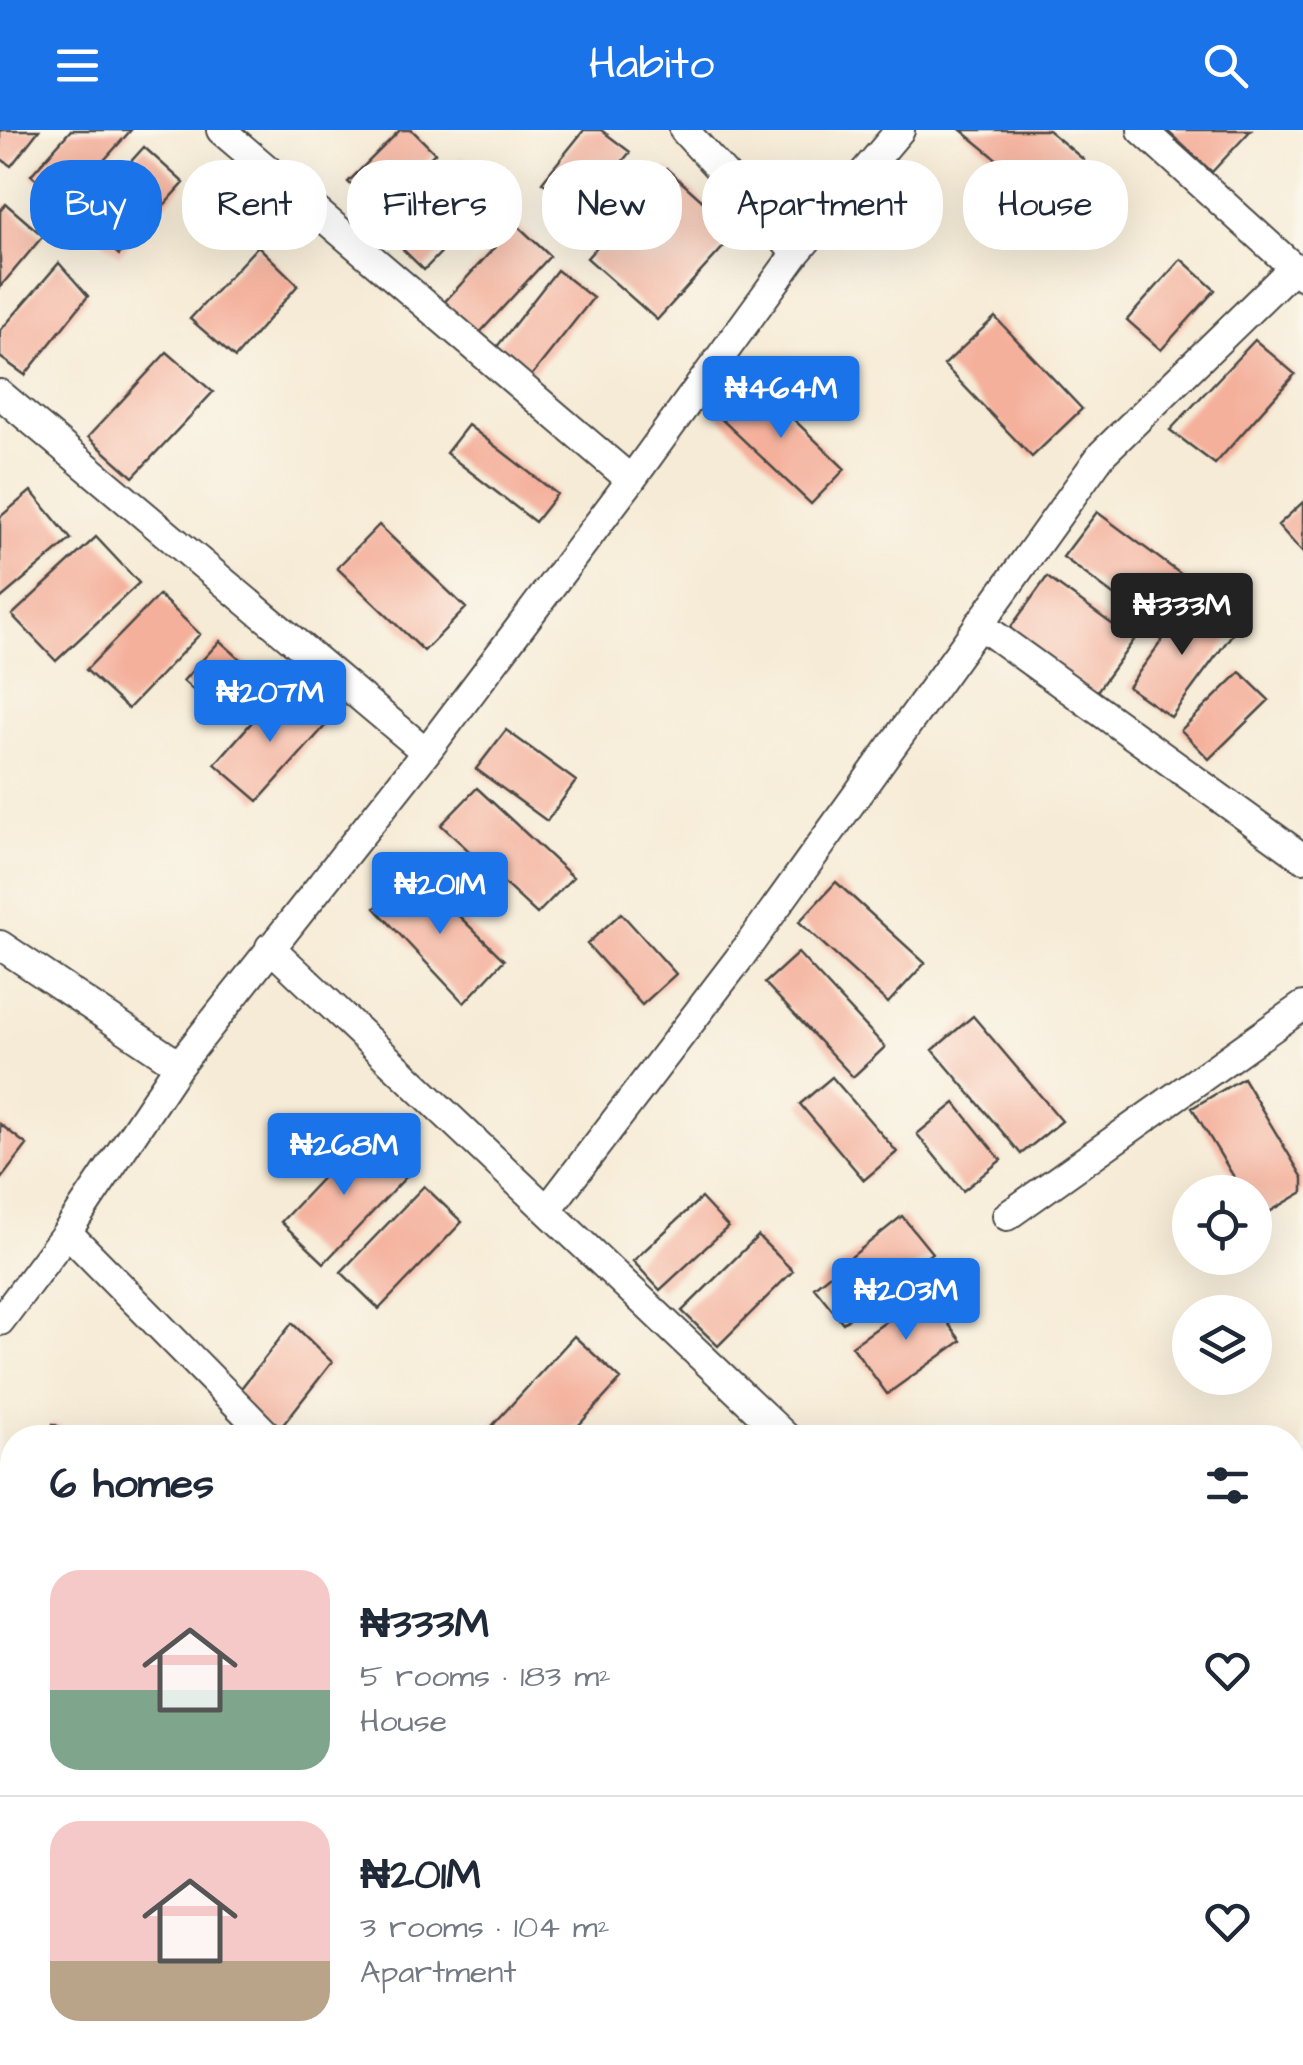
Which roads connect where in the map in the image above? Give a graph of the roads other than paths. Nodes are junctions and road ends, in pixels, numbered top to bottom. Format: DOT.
graph roads {
  1 [pos="221,130"];
  2 [pos="684,130"];
  3 [pos="900,130"];
  4 [pos="1142,130"];
  5 [pos="796,253"];
  6 [pos="1299,272"];
  7 [pos="0,394"];
  8 [pos="631,480"];
  9 [pos="979,624"];
  10 [pos="426,752"];
  11 [pos="1303,858"];
  12 [pos="0,945"];
  13 [pos="270,947"];
  14 [pos="1303,1006"];
  15 [pos="179,1064"];
  16 [pos="548,1209"];
  17 [pos="1007,1216"];
  18 [pos="67,1232"];
  19 [pos="0,1321"];
  20 [pos="257,1425"];
  21 [pos="773,1425"];
  1 -- 8 [label="street"];
  2 -- 5 [label="street"];
  3 -- 5 [label="street"];
  4 -- 6 [label="street"];
  5 -- 8 [label="street"];
  6 -- 9 [label="street"];
  7 -- 10 [label="street"];
  8 -- 10 [label="street"];
  9 -- 11 [label="street"];
  9 -- 16 [label="street"];
  10 -- 13 [label="street"];
  12 -- 15 [label="street"];
  13 -- 15 [label="street"];
  13 -- 16 [label="street"];
  14 -- 17 [label="street"];
  15 -- 18 [label="street"];
  16 -- 21 [label="street"];
  18 -- 19 [label="street"];
  18 -- 20 [label="street"];
}
